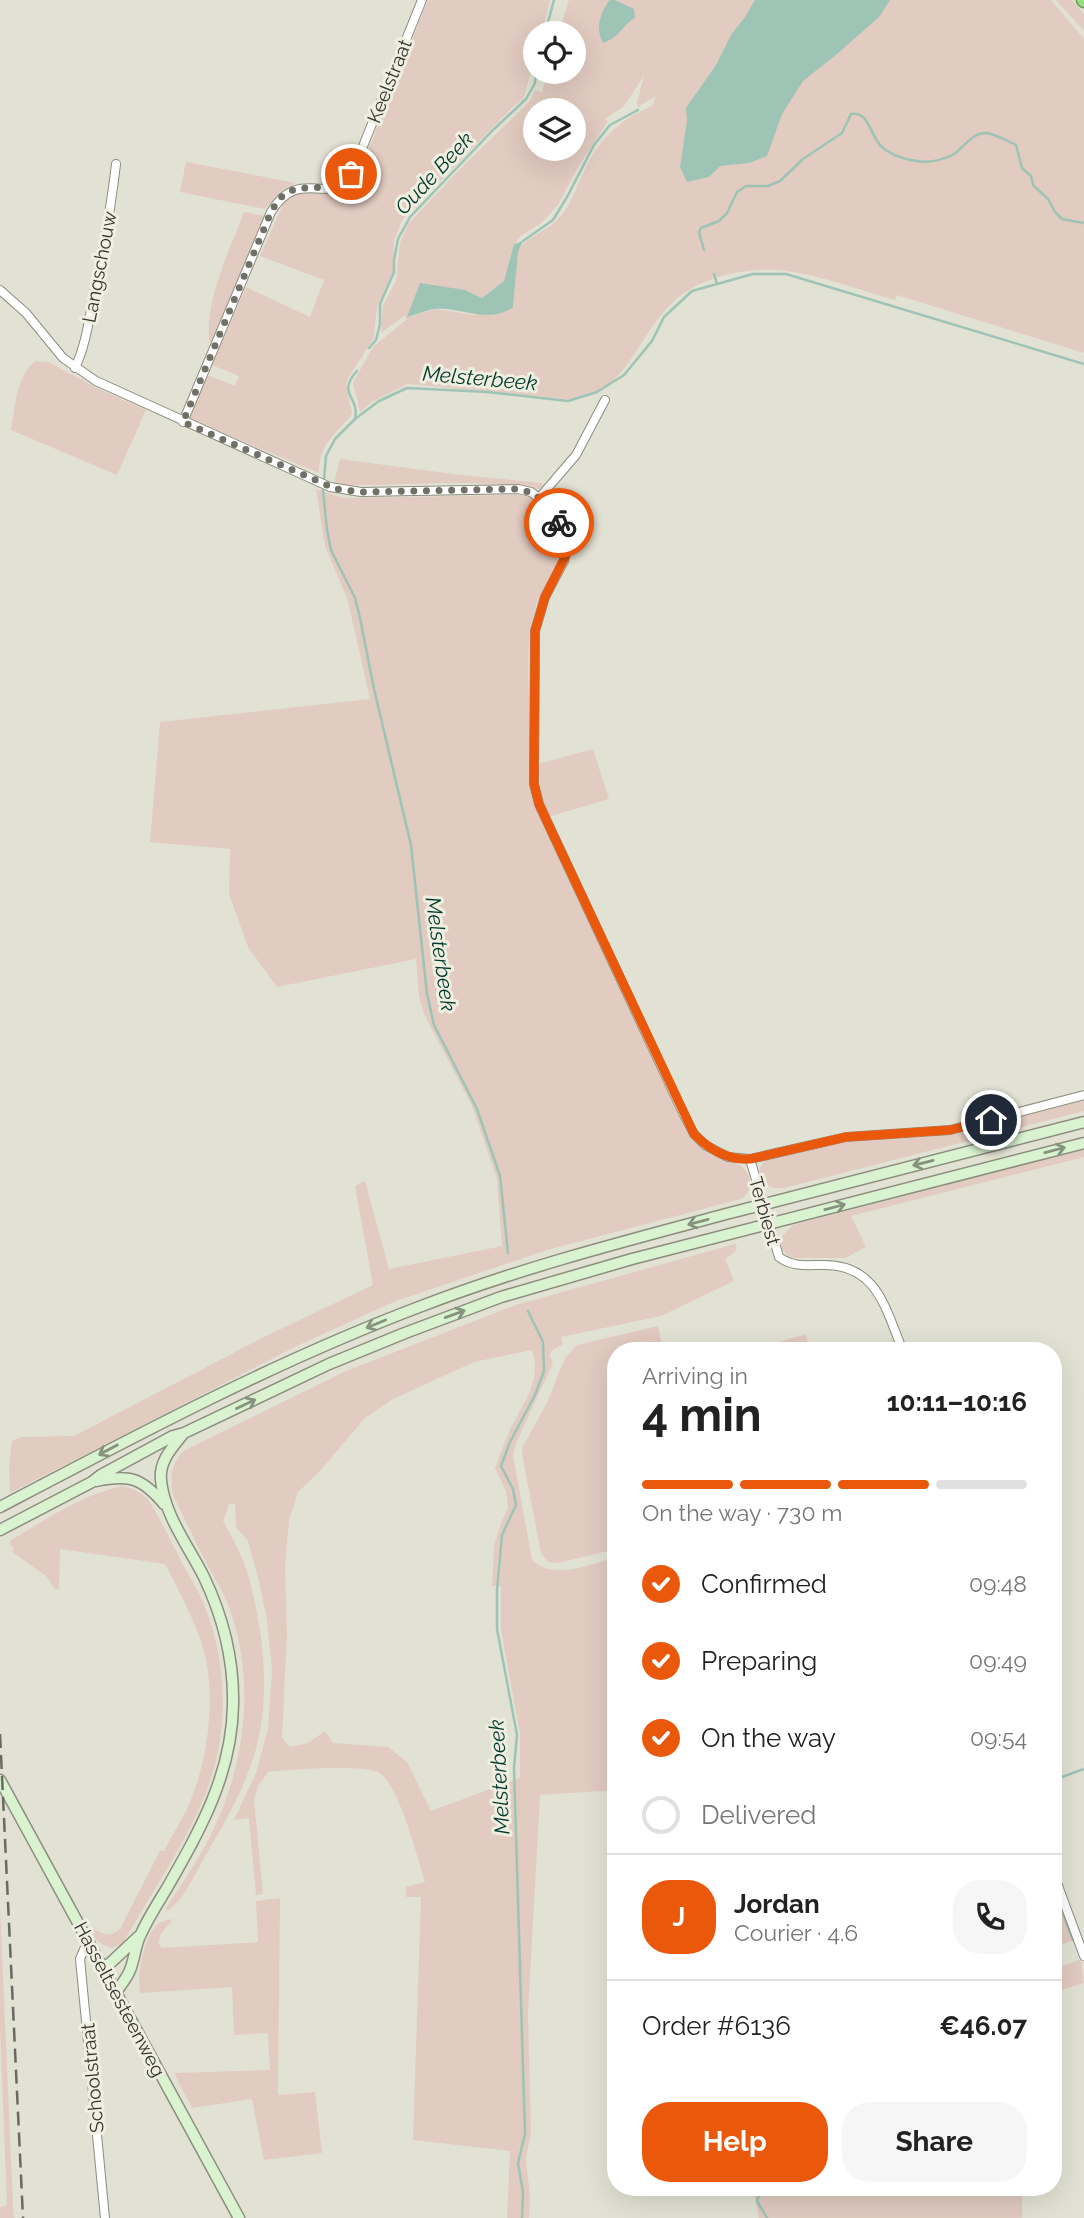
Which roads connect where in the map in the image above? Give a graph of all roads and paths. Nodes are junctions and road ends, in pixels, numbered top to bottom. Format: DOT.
graph roads {
  1 [pos="422,0"];
  2 [pos="116,164"];
  3 [pos="0,290"];
  4 [pos="75,368"];
  5 [pos="606,400"];
  6 [pos="183,422"];
  7 [pos="540,497"];
  8 [pos="1084,1095"];
  9 [pos="1084,1122"];
  10 [pos="1084,1143"];
  11 [pos="750,1159"];
  12 [pos="764,1204"];
  13 [pos="769,1224"];
  14 [pos="900,1342"];
  15 [pos="184,1433"];
  16 [pos="92,1482"];
  17 [pos="0,1507"];
  18 [pos="168,1509"];
  19 [pos="0,1530"];
  20 [pos="0,1780"];
  21 [pos="1062,1897"];
  22 [pos="140,1935"];
  23 [pos="89,1940"];
  24 [pos="1084,1956"];
  25 [pos="104,1969"];
  26 [pos="116,1992"];
  27 [pos="105,2218"];
  28 [pos="239,2218"];
  1 -- 6 [label="street, Keelstraat"];
  2 -- 4 [label="street, Langschouw"];
  3 -- 4 [label="street"];
  4 -- 6 [label="street"];
  5 -- 7 [label="street"];
  6 -- 7 [label="street"];
  7 -- 11 [label="street, Terbiest"];
  8 -- 11 [label="street, Terbiest"];
  9 -- 12 [label="main road, one-way"];
  13 -- 10 [label="main road, one-way"];
  11 -- 12 [label="street, Terbiest"];
  12 -- 13 [label="street, Terbiest"];
  12 -- 17 [label="main road, one-way"];
  13 -- 14 [label="street, Terbiest"];
  15 -- 13 [label="main road, one-way"];
  15 -- 16 [label="main road"];
  15 -- 18 [label="main road"];
  16 -- 18 [label="main road"];
  16 -- 19 [label="main road"];
  18 -- 22 [label="main road"];
  20 -- 23 [label="main road, Hasseltsesteenweg"];
  21 -- 24 [label="street"];
  22 -- 25 [label="main road"];
  22 -- 26 [label="main road"];
  23 -- 25 [label="main road, Hasseltsesteenweg"];
  23 -- 27 [label="street, Schoolstraat"];
  25 -- 26 [label="main road, Hasseltsesteenweg"];
  26 -- 28 [label="main road, Hasseltsesteenweg"];
}
